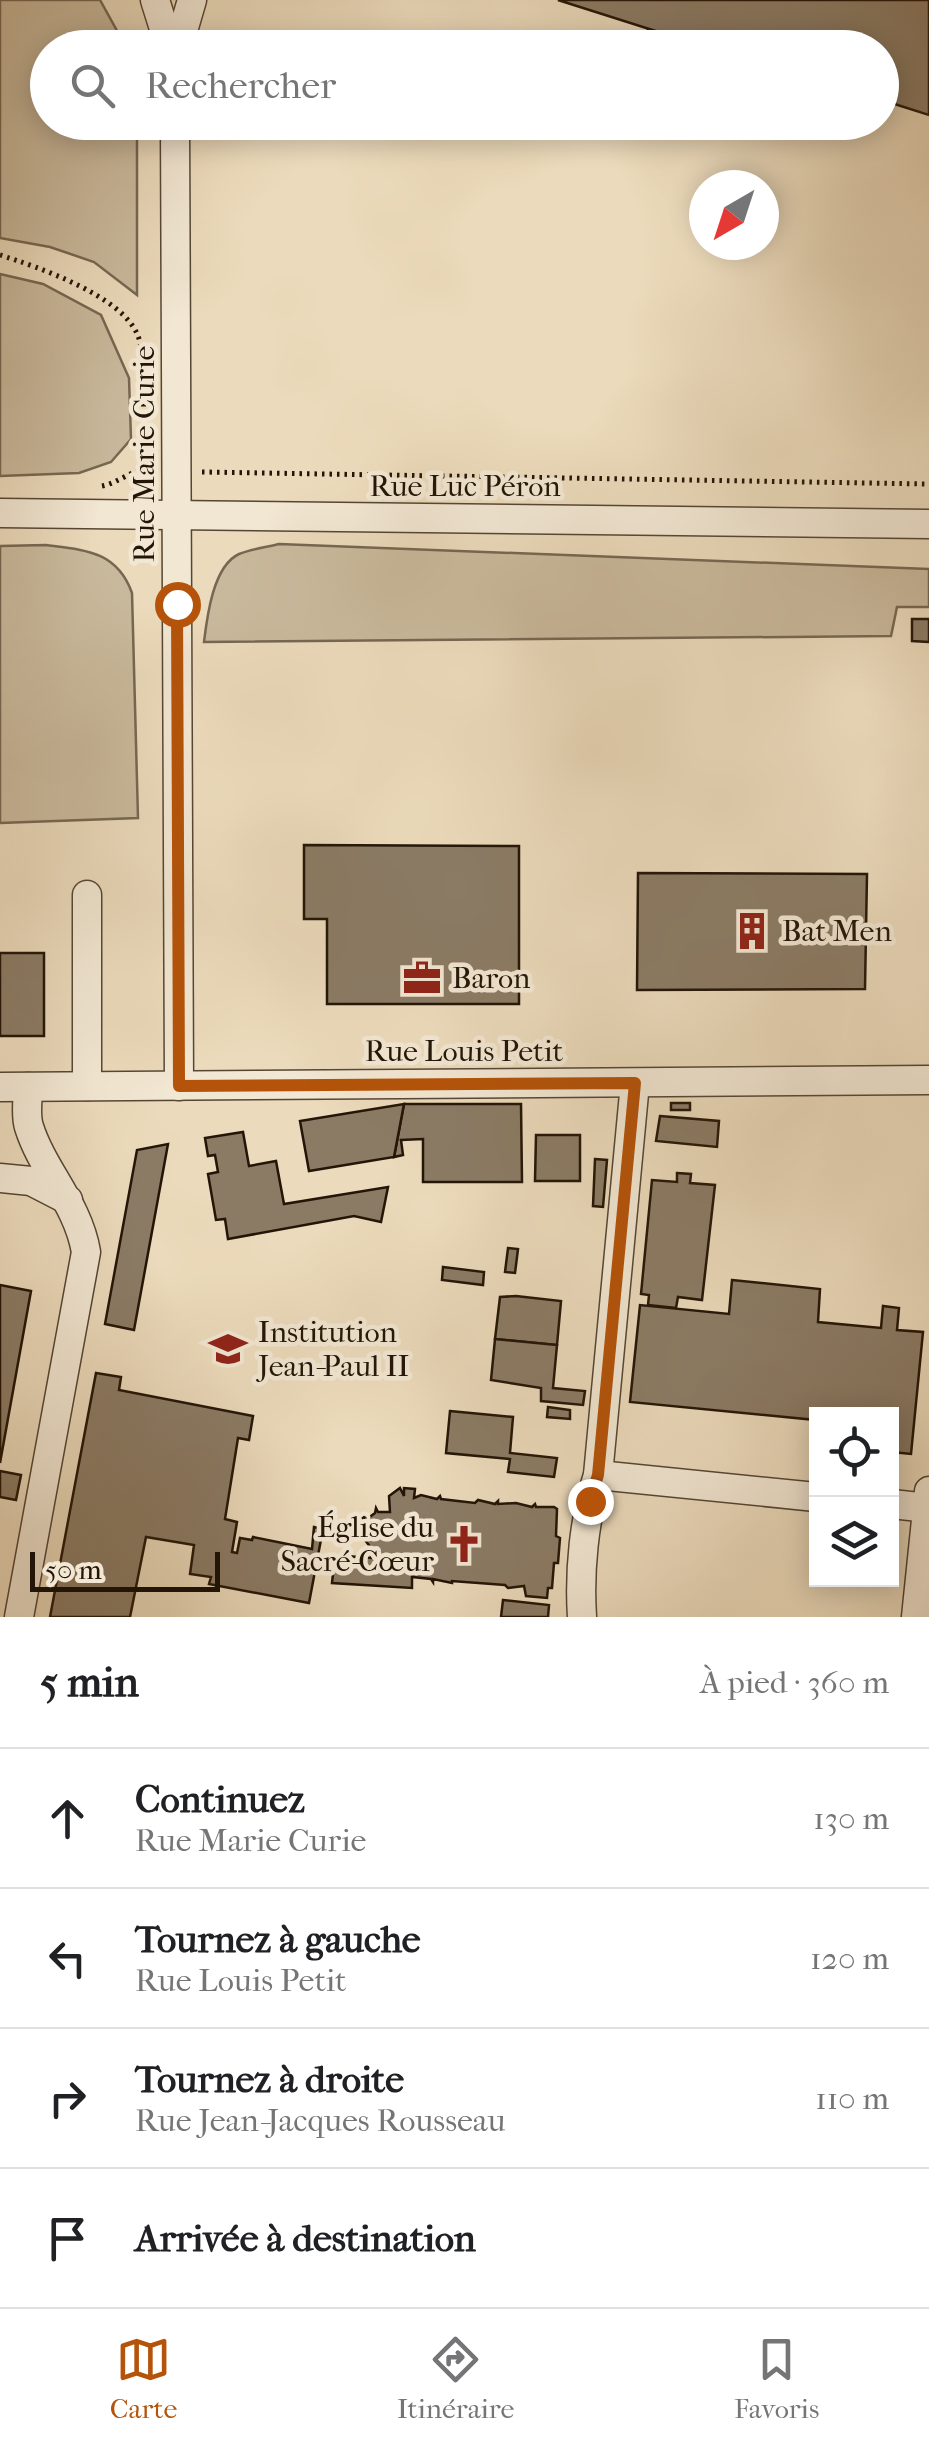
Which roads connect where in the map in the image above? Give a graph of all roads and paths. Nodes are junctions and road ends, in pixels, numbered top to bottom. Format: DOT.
graph roads {
  1 [pos="155,0"];
  2 [pos="192,0"];
  3 [pos="164,30"];
  4 [pos="183,30"];
  5 [pos="175,140"];
  6 [pos="0,255"];
  7 [pos="143,468"];
  8 [pos="178,472"];
  9 [pos="929,484"];
  10 [pos="0,513"];
  11 [pos="102,513"];
  12 [pos="176,514"];
  13 [pos="929,524"];
  14 [pos="87,895"];
  15 [pos="929,1080"];
  16 [pos="635,1083"];
  17 [pos="87,1086"];
  18 [pos="179,1086"];
  19 [pos="14,1087"];
  20 [pos="28,1125"];
  21 [pos="0,1176"];
  22 [pos="68,1200"];
  23 [pos="598,1475"];
  24 [pos="809,1496"];
  25 [pos="928,1499"];
  26 [pos="899,1503"];
  27 [pos="924,1584"];
  28 [pos="20,1617"];
  29 [pos="582,1617"];
  30 [pos="916,1617"];
  1 -- 3 [label="street"];
  2 -- 4 [label="street"];
  5 -- 8 [label="street, Rue Marie Curie"];
  6 -- 7 [label="path"];
  7 -- 8 [label="path"];
  7 -- 11 [label="path"];
  8 -- 9 [label="path"];
  8 -- 12 [label="street, Rue Marie Curie"];
  10 -- 11 [label="street, Rue Luc Péron"];
  11 -- 12 [label="street, Rue Luc Péron"];
  12 -- 13 [label="street, Rue Luc Péron"];
  12 -- 18 [label="street, Rue Marie Curie"];
  14 -- 17 [label="street"];
  15 -- 16 [label="street, Rue Louis Petit"];
  16 -- 18 [label="street, Rue Louis Petit"];
  16 -- 23 [label="street"];
  17 -- 18 [label="street, Rue Louis Petit"];
  17 -- 19 [label="street, Rue Louis Petit"];
  19 -- 20 [label="street"];
  20 -- 21 [label="street"];
  20 -- 22 [label="street"];
  21 -- 22 [label="street"];
  22 -- 28 [label="street"];
  23 -- 24 [label="street"];
  23 -- 29 [label="street"];
  25 -- 26 [label="street"];
  25 -- 27 [label="street"];
  27 -- 30 [label="street"];
}
